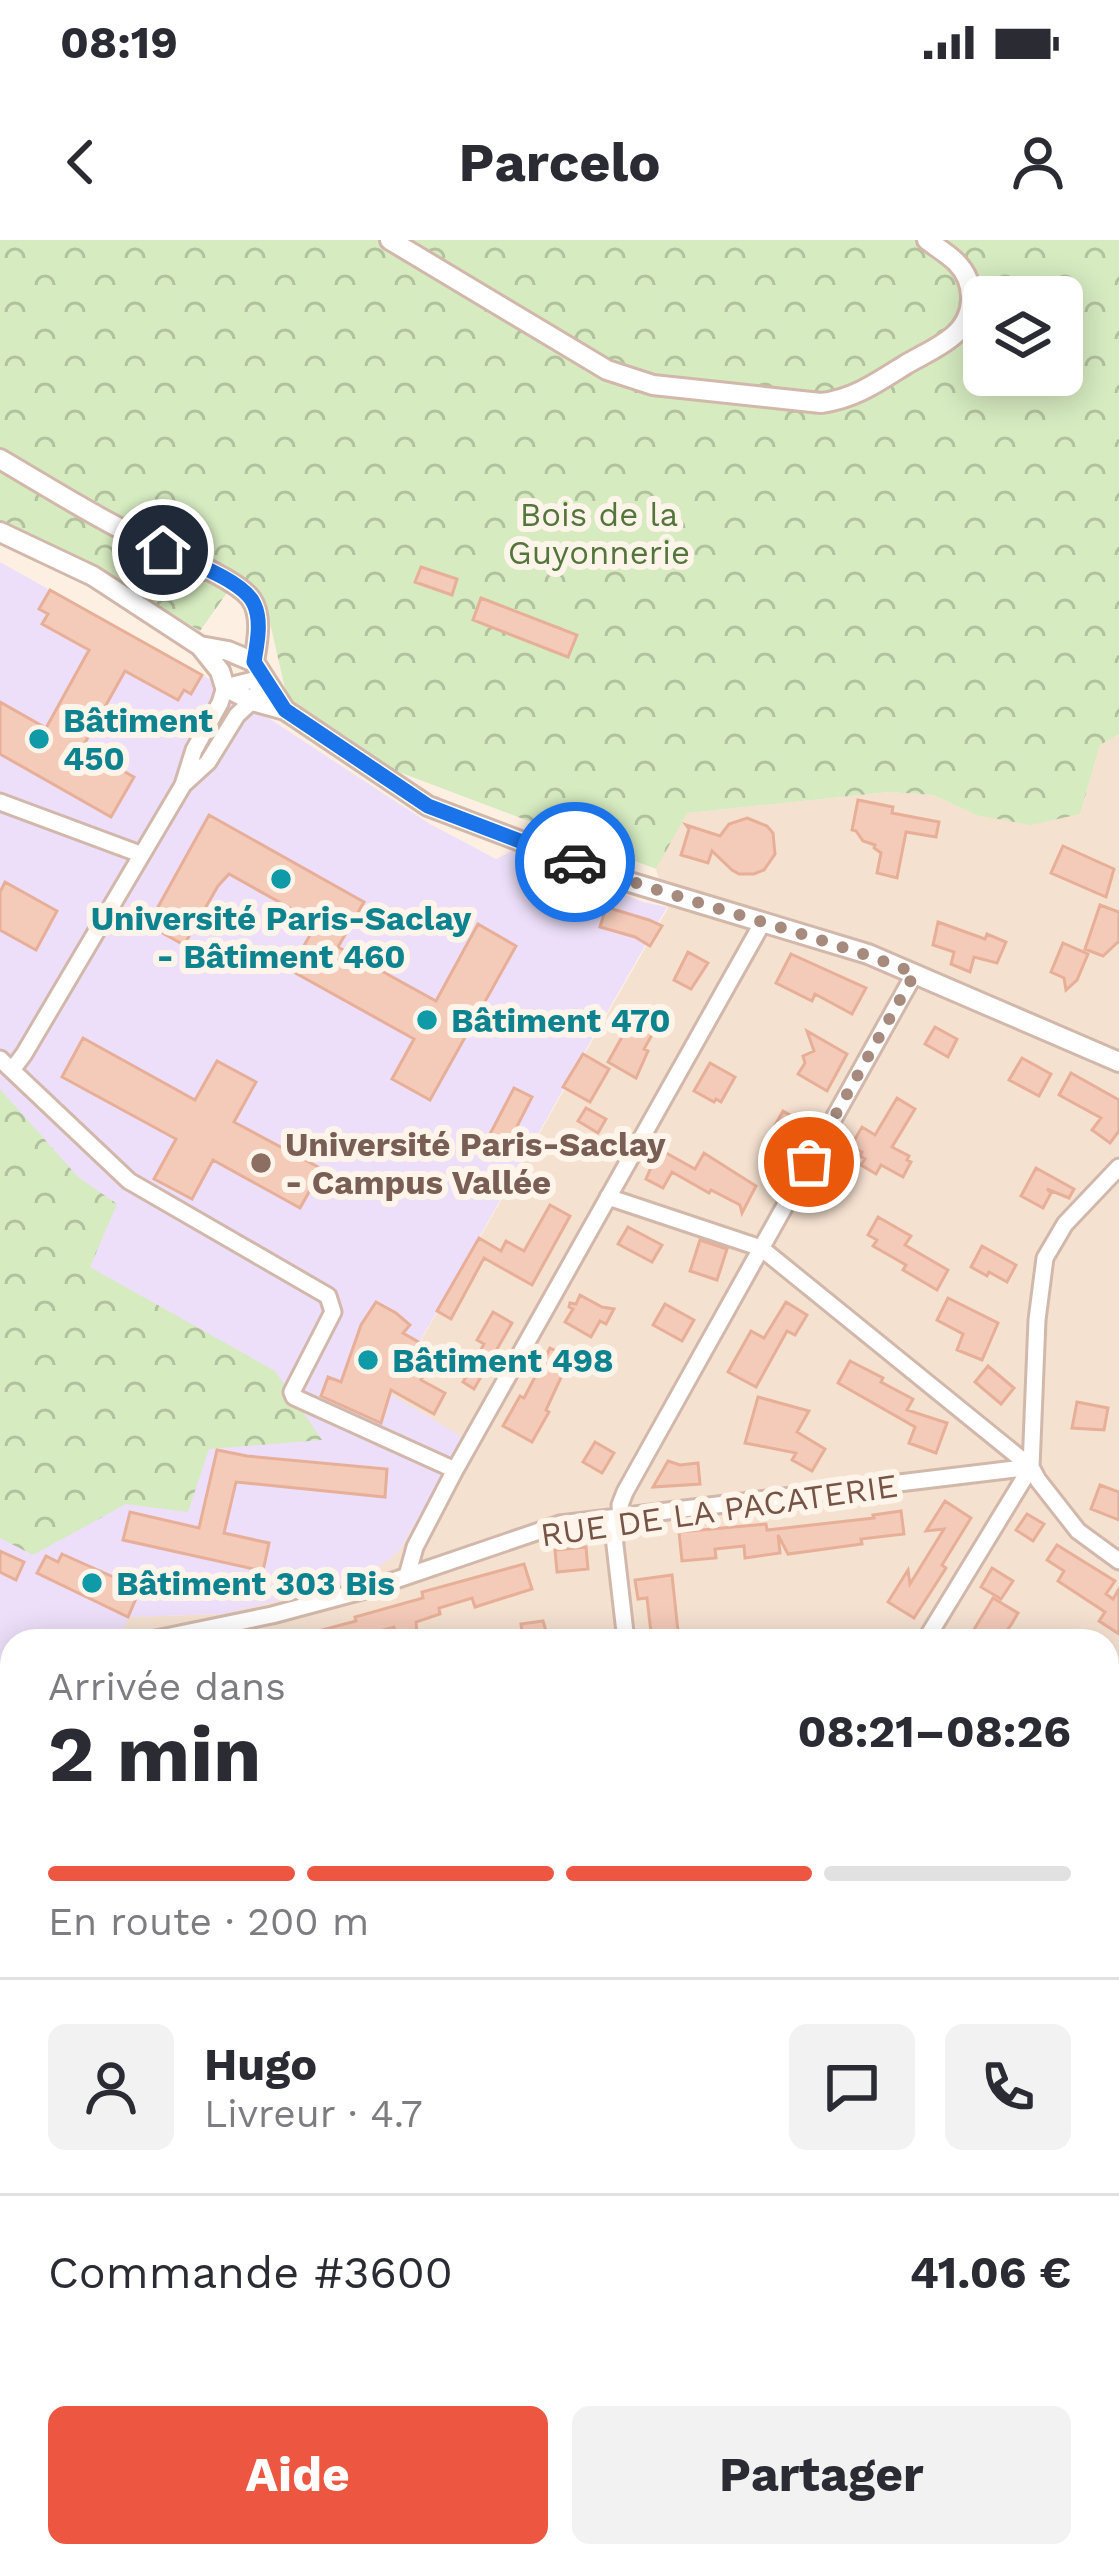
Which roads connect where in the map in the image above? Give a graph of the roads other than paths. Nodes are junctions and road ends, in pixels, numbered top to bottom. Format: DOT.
graph roads {
  1 [pos="390,240"];
  2 [pos="927,240"];
  3 [pos="0,459"];
  4 [pos="0,532"];
  5 [pos="258,635"];
  6 [pos="200,646"];
  7 [pos="228,651"];
  8 [pos="254,662"];
  9 [pos="222,679"];
  10 [pos="264,681"];
  11 [pos="252,701"];
  12 [pos="285,710"];
  13 [pos="183,785"];
  14 [pos="0,802"];
  15 [pos="140,854"];
  16 [pos="763,922"];
  17 [pos="915,973"];
  18 [pos="1119,1062"];
  19 [pos="12,1069"];
  20 [pos="1119,1167"];
  21 [pos="608,1197"];
  22 [pos="761,1248"];
  23 [pos="1031,1467"];
  24 [pos="455,1470"];
  25 [pos="616,1518"];
  26 [pos="1119,1561"];
  27 [pos="407,1576"];
  28 [pos="206,1629"];
  29 [pos="625,1629"];
  30 [pos="932,1629"];
  1 -- 2 [label="street"];
  3 -- 5 [label="street"];
  4 -- 6 [label="street"];
  5 -- 7 [label="street"];
  5 -- 8 [label="street"];
  6 -- 7 [label="street"];
  6 -- 9 [label="street"];
  7 -- 8 [label="street"];
  7 -- 9 [label="street"];
  8 -- 9 [label="street"];
  8 -- 10 [label="street"];
  9 -- 10 [label="street"];
  9 -- 11 [label="street"];
  9 -- 13 [label="street"];
  10 -- 11 [label="street"];
  10 -- 12 [label="street"];
  11 -- 12 [label="street"];
  11 -- 13 [label="street"];
  12 -- 16 [label="street"];
  13 -- 15 [label="street"];
  14 -- 15 [label="street"];
  15 -- 19 [label="street"];
  16 -- 17 [label="street"];
  16 -- 21 [label="street"];
  17 -- 18 [label="street"];
  17 -- 22 [label="street"];
  19 -- 24 [label="street"];
  20 -- 23 [label="street"];
  21 -- 22 [label="street"];
  21 -- 24 [label="street"];
  22 -- 23 [label="street"];
  22 -- 25 [label="street"];
  23 -- 25 [label="street, RUE DE LA PACATERIE"];
  23 -- 26 [label="street"];
  23 -- 30 [label="street"];
  24 -- 27 [label="street"];
  25 -- 27 [label="street, RUE DE LA PACATERIE"];
  25 -- 29 [label="street"];
  27 -- 28 [label="street, RUE DE LA PACATERIE"];
}
